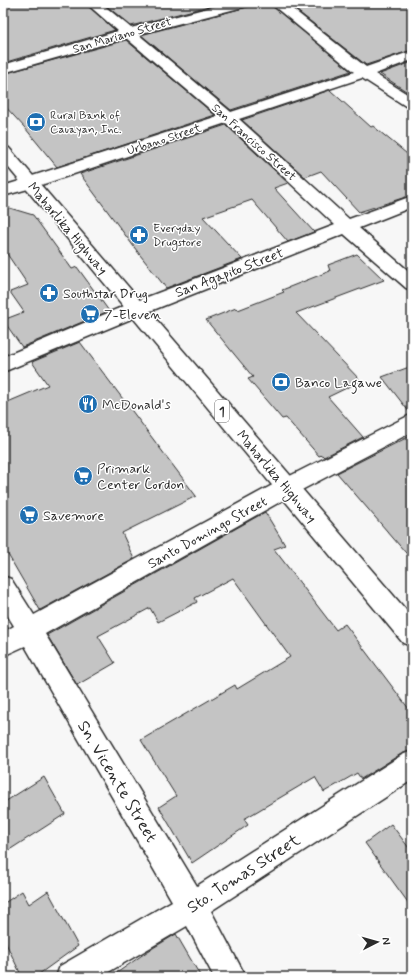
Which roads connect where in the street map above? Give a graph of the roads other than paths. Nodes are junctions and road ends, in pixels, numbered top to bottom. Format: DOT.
graph roads {
  1 [pos="93,3"];
  2 [pos="242,3"];
  3 [pos="277,3"];
  4 [pos="128,33"];
  5 [pos="412,55"];
  6 [pos="3,69"];
  7 [pos="364,73"];
  8 [pos="412,104"];
  9 [pos="229,118"];
  10 [pos="3,151"];
  11 [pos="29,182"];
  12 [pos="3,191"];
  13 [pos="412,201"];
  14 [pos="347,227"];
  15 [pos="412,284"];
  16 [pos="136,309"];
  17 [pos="3,365"];
  18 [pos="412,422"];
  19 [pos="286,488"];
  20 [pos="3,586"];
  21 [pos="29,631"];
  22 [pos="412,634"];
  23 [pos="3,644"];
  24 [pos="412,764"];
  25 [pos="192,906"];
  26 [pos="71,977"];
  27 [pos="231,977"];
  1 -- 4 [label="main road, San Francisco Street"];
  2 -- 4 [label="main road, San Mariano Street"];
  3 -- 7 [label="main road"];
  4 -- 6 [label="main road, San Mariano Street"];
  4 -- 9 [label="main road, San Francisco Street"];
  5 -- 7 [label="main road, Urbano Street"];
  7 -- 8 [label="main road"];
  7 -- 9 [label="main road, Urbano Street"];
  9 -- 11 [label="main road, Urbano Street"];
  9 -- 14 [label="main road, San Francisco Street"];
  10 -- 11 [label="main road, Maharlika Highway / 1"];
  11 -- 12 [label="main road, Urbano Street"];
  11 -- 16 [label="main road, Maharlika Highway / 1"];
  13 -- 14 [label="main road, San Agapito Street"];
  14 -- 15 [label="main road, San Francisco Street"];
  14 -- 16 [label="main road, San Agapito Street"];
  16 -- 17 [label="main road, San Agapito Street"];
  16 -- 19 [label="main road, Maharlika Highway / 1"];
  18 -- 19 [label="main road, Santo Domingo Street"];
  19 -- 21 [label="main road, Santo Domingo Street"];
  19 -- 22 [label="main road, Maharlika Highway / 1"];
  20 -- 21 [label="main road, Sn. Vicente Street"];
  21 -- 23 [label="main road, Santo Domingo Street"];
  21 -- 25 [label="main road, Sn. Vicente Street"];
  24 -- 25 [label="main road, Sto. Tomas Street"];
  25 -- 26 [label="main road, Sto. Tomas Street"];
  25 -- 27 [label="main road, Sn. Vicente Street"];
}
